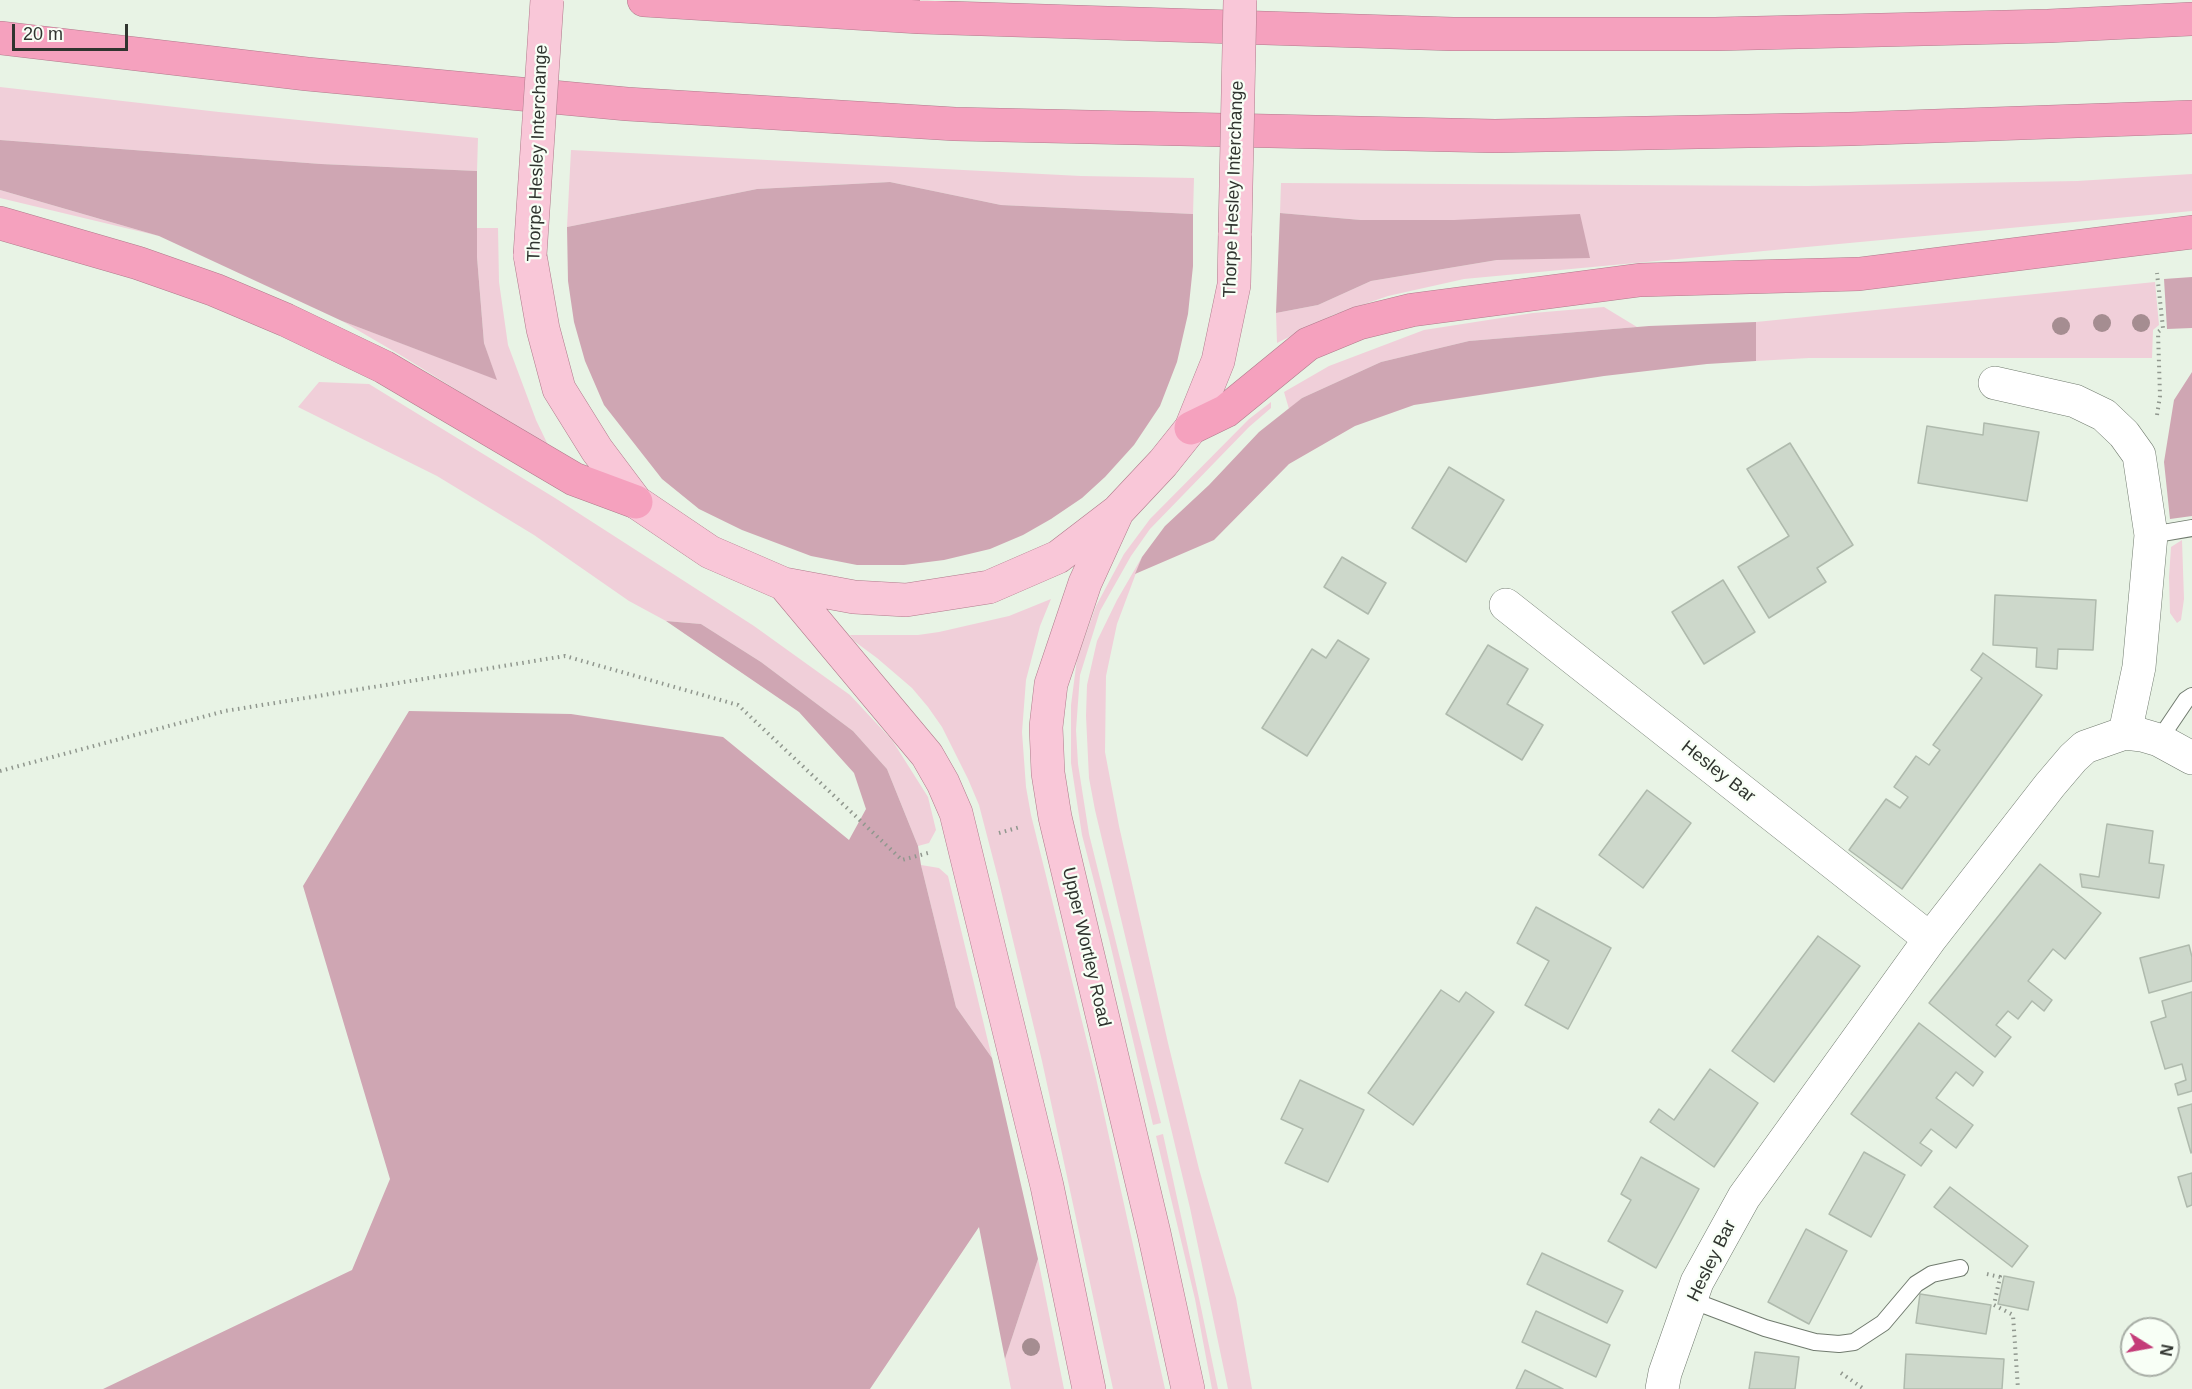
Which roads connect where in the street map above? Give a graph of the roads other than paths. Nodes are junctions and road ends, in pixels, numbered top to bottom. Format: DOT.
graph roads {
  1 [pos="546,0"];
  2 [pos="644,0"];
  3 [pos="1240,0"];
  4 [pos="2192,19"];
  5 [pos="0,38"];
  6 [pos="2192,117"];
  7 [pos="0,223"];
  8 [pos="2192,232"];
  9 [pos="1995,383"];
  10 [pos="1191,428"];
  11 [pos="636,502"];
  12 [pos="1118,511"];
  13 [pos="2192,528"];
  14 [pos="2151,535"];
  15 [pos="784,584"];
  16 [pos="1506,605"];
  17 [pos="2192,696"];
  18 [pos="2125,733"];
  19 [pos="2159,740"];
  20 [pos="2192,758"];
  21 [pos="1930,939"];
  22 [pos="1960,1268"];
  23 [pos="1691,1300"];
  24 [pos="1089,1389"];
  25 [pos="1188,1389"];
  26 [pos="1662,1389"];
  1 -- 11 [label="main road, Thorpe Hesley Interchange, bridge"];
  2 -- 4 [label="highway"];
  3 -- 10 [label="main road, Thorpe Hesley Interchange, bridge"];
  5 -- 6 [label="highway"];
  7 -- 11 [label="highway"];
  8 -- 10 [label="highway"];
  9 -- 14 [label="street"];
  10 -- 12 [label="main road, Thorpe Hesley Interchange"];
  11 -- 15 [label="main road, Thorpe Hesley Interchange"];
  12 -- 15 [label="main road, Thorpe Hesley Interchange"];
  12 -- 25 [label="main road, Upper Wortley Road"];
  13 -- 14 [label="lane"];
  14 -- 18 [label="street"];
  15 -- 24 [label="main road"];
  16 -- 21 [label="street, Hesley Bar"];
  17 -- 19 [label="lane"];
  18 -- 19 [label="street"];
  18 -- 21 [label="street, Hesley Bar"];
  19 -- 20 [label="street"];
  21 -- 23 [label="street, Hesley Bar"];
  22 -- 23 [label="lane"];
  23 -- 26 [label="street, Hesley Bar"];
}
